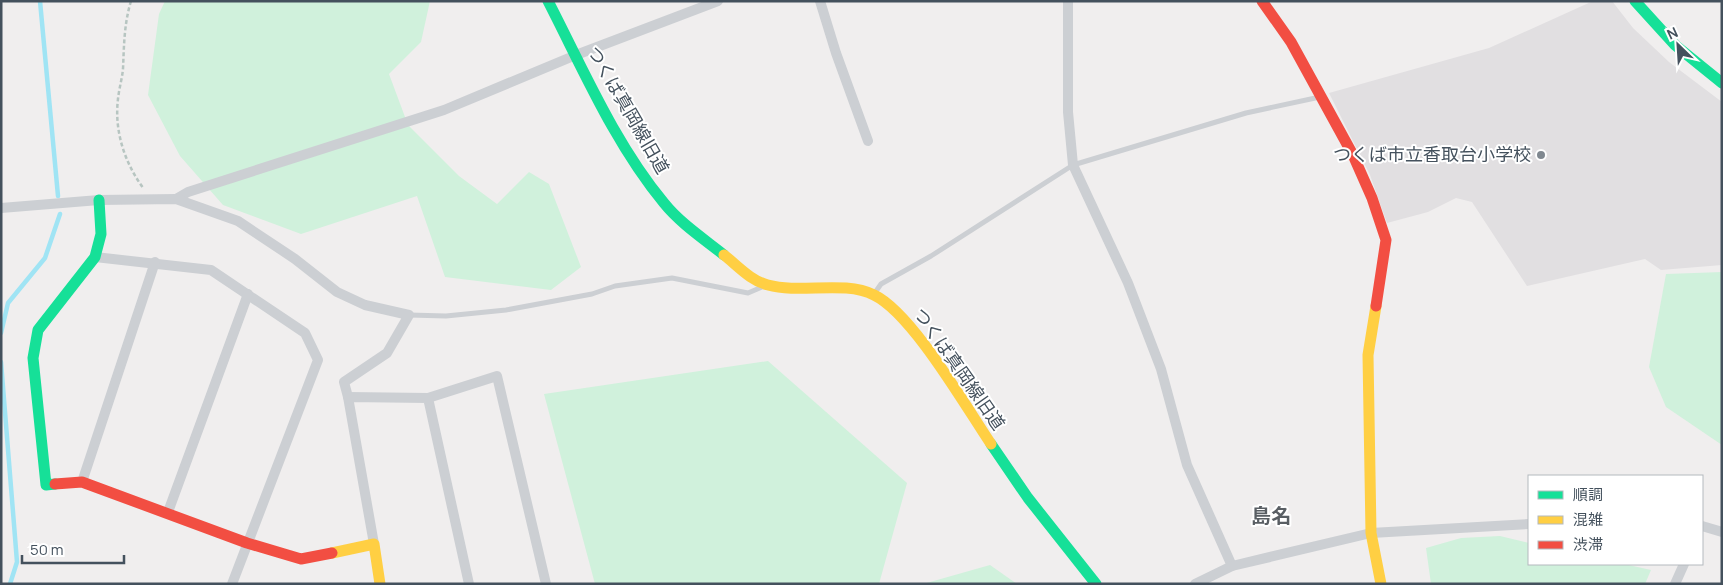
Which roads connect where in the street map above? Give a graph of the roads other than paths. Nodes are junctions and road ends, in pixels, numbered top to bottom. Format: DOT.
graph roads {
  1 [pos="548,1"];
  2 [pos="718,1"];
  3 [pos="820,1"];
  4 [pos="1068,1"];
  5 [pos="1262,1"];
  6 [pos="1635,1"];
  7 [pos="576,55"];
  8 [pos="1722,83"];
  9 [pos="1320,96"];
  10 [pos="868,141"];
  11 [pos="1073,165"];
  12 [pos="176,199"];
  13 [pos="99,200"];
  14 [pos="1,208"];
  15 [pos="95,257"];
  16 [pos="155,262"];
  17 [pos="767,285"];
  18 [pos="248,294"];
  19 [pos="874,295"];
  20 [pos="409,314"];
  21 [pos="348,397"];
  22 [pos="428,398"];
  23 [pos="82,482"];
  24 [pos="168,512"];
  25 [pos="1528,524"];
  26 [pos="1703,526"];
  27 [pos="1722,532"];
  28 [pos="1371,533"];
  29 [pos="247,542"];
  30 [pos="374,544"];
  31 [pos="1684,565"];
  32 [pos="1232,566"];
  33 [pos="232,584"];
  34 [pos="380,584"];
  35 [pos="469,584"];
  36 [pos="546,584"];
  37 [pos="1096,584"];
  38 [pos="1195,584"];
  39 [pos="1381,584"];
  40 [pos="1675,584"];
  1 -- 7 [label="street, つくば真岡線旧道"];
  2 -- 7 [label="street"];
  3 -- 10 [label="street"];
  4 -- 11 [label="street"];
  5 -- 9 [label="street"];
  6 -- 8 [label="street"];
  7 -- 12 [label="street"];
  7 -- 17 [label="street, つくば真岡線旧道"];
  9 -- 11 [label="lane"];
  9 -- 28 [label="street"];
  11 -- 19 [label="lane"];
  11 -- 32 [label="street"];
  12 -- 13 [label="street"];
  12 -- 20 [label="street"];
  13 -- 14 [label="street"];
  13 -- 15 [label="street"];
  15 -- 16 [label="street"];
  15 -- 23 [label="street"];
  16 -- 18 [label="street"];
  16 -- 23 [label="street"];
  17 -- 19 [label="street, つくば真岡線旧道"];
  17 -- 20 [label="lane"];
  18 -- 24 [label="street"];
  18 -- 29 [label="street"];
  19 -- 37 [label="street, つくば真岡線旧道"];
  20 -- 21 [label="street"];
  21 -- 22 [label="street"];
  21 -- 30 [label="street"];
  22 -- 35 [label="street"];
  22 -- 36 [label="street"];
  23 -- 24 [label="street"];
  24 -- 29 [label="street"];
  25 -- 28 [label="street"];
  26 -- 27 [label="street"];
  28 -- 32 [label="street"];
  28 -- 39 [label="street"];
  29 -- 30 [label="street"];
  29 -- 33 [label="street"];
  30 -- 34 [label="street"];
  31 -- 40 [label="street"];
  32 -- 38 [label="street"];
}
